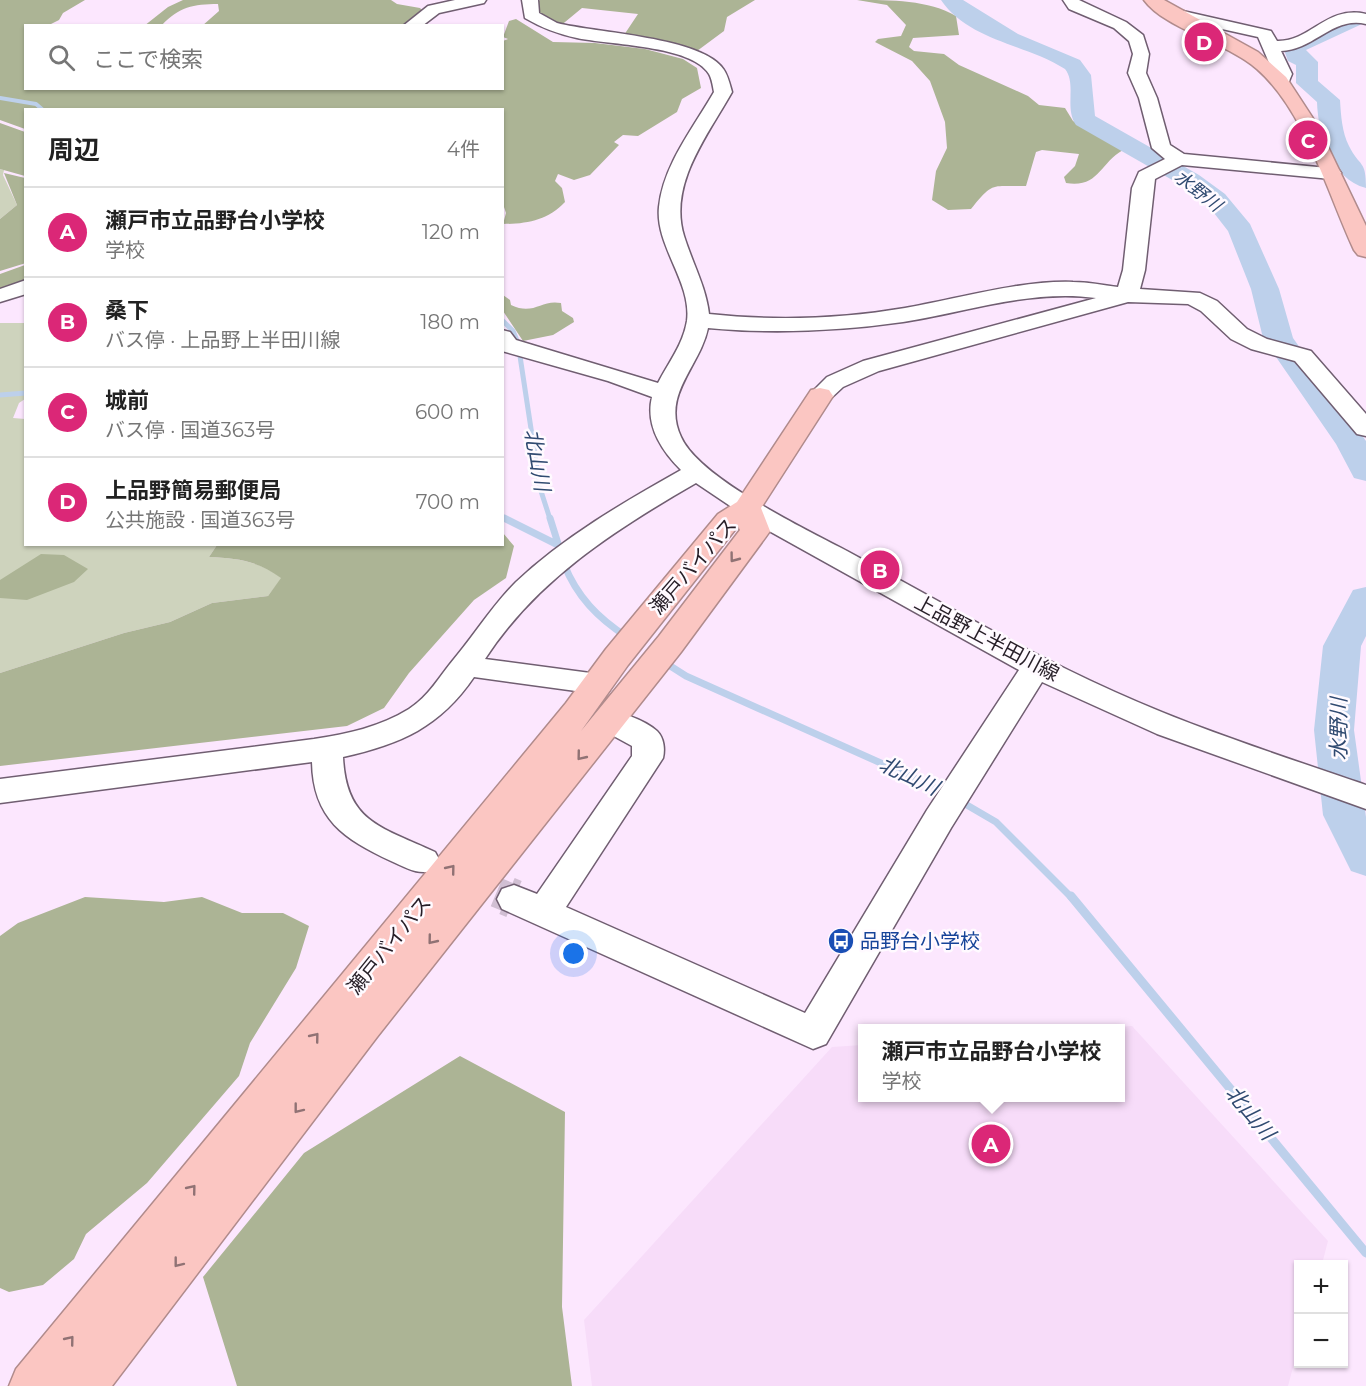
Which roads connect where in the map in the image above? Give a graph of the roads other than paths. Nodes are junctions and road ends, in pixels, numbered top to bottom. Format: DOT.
graph roads {
  1 [pos="478,0"];
  2 [pos="530,0"];
  3 [pos="1071,0"];
  4 [pos="1153,0"];
  5 [pos="1192,0"];
  6 [pos="1174,14"];
  7 [pos="1366,19"];
  8 [pos="414,24"];
  9 [pos="1146,33"];
  10 [pos="1269,46"];
  11 [pos="1281,82"];
  12 [pos="1172,162"];
  13 [pos="1331,173"];
  14 [pos="1366,250"];
  15 [pos="24,287"];
  16 [pos="1127,295"];
  17 [pos="2,296"];
  18 [pos="698,320"];
  19 [pos="513,344"];
  20 [pos="665,394"];
  21 [pos="820,396"];
  22 [pos="1366,429"];
  23 [pos="699,471"];
  24 [pos="747,508"];
  25 [pos="465,665"];
  26 [pos="1037,666"];
  27 [pos="617,685"];
  28 [pos="327,748"];
  29 [pos="0,791"];
  30 [pos="1366,797"];
  31 [pos="423,861"];
  32 [pos="33,1386"];
  33 [pos="82,1386"];
  1 -- 8 [label="street"];
  2 -- 18 [label="street"];
  3 -- 9 [label="street"];
  4 -- 6 [label="highway"];
  5 -- 6 [label="street"];
  6 -- 9 [label="street"];
  6 -- 10 [label="street"];
  6 -- 11 [label="highway"];
  7 -- 10 [label="street"];
  9 -- 12 [label="street"];
  10 -- 11 [label="street"];
  11 -- 13 [label="highway"];
  12 -- 13 [label="street"];
  12 -- 16 [label="street"];
  13 -- 14 [label="highway"];
  15 -- 17 [label="street"];
  16 -- 18 [label="street"];
  16 -- 21 [label="street"];
  16 -- 22 [label="street"];
  18 -- 20 [label="street, 上品野上半田川線"];
  19 -- 20 [label="street"];
  20 -- 23 [label="street, 上品野上半田川線"];
  21 -- 24 [label="highway, 瀬戸バイパス"];
  23 -- 24 [label="street, 上品野上半田川線"];
  23 -- 25 [label="street"];
  24 -- 26 [label="street, 上品野上半田川線"];
  24 -- 27 [label="highway, 瀬戸バイパス"];
  24 -- 27 [label="highway, 瀬戸バイパス, one-way"];
  25 -- 27 [label="street"];
  25 -- 28 [label="street"];
  26 -- 27 [label="street"];
  26 -- 30 [label="street, 上品野上半田川線"];
  32 -- 27 [label="highway, 瀬戸バイパス, one-way"];
  27 -- 33 [label="highway, 瀬戸バイパス, one-way"];
  28 -- 29 [label="street"];
  28 -- 31 [label="street"];
}
